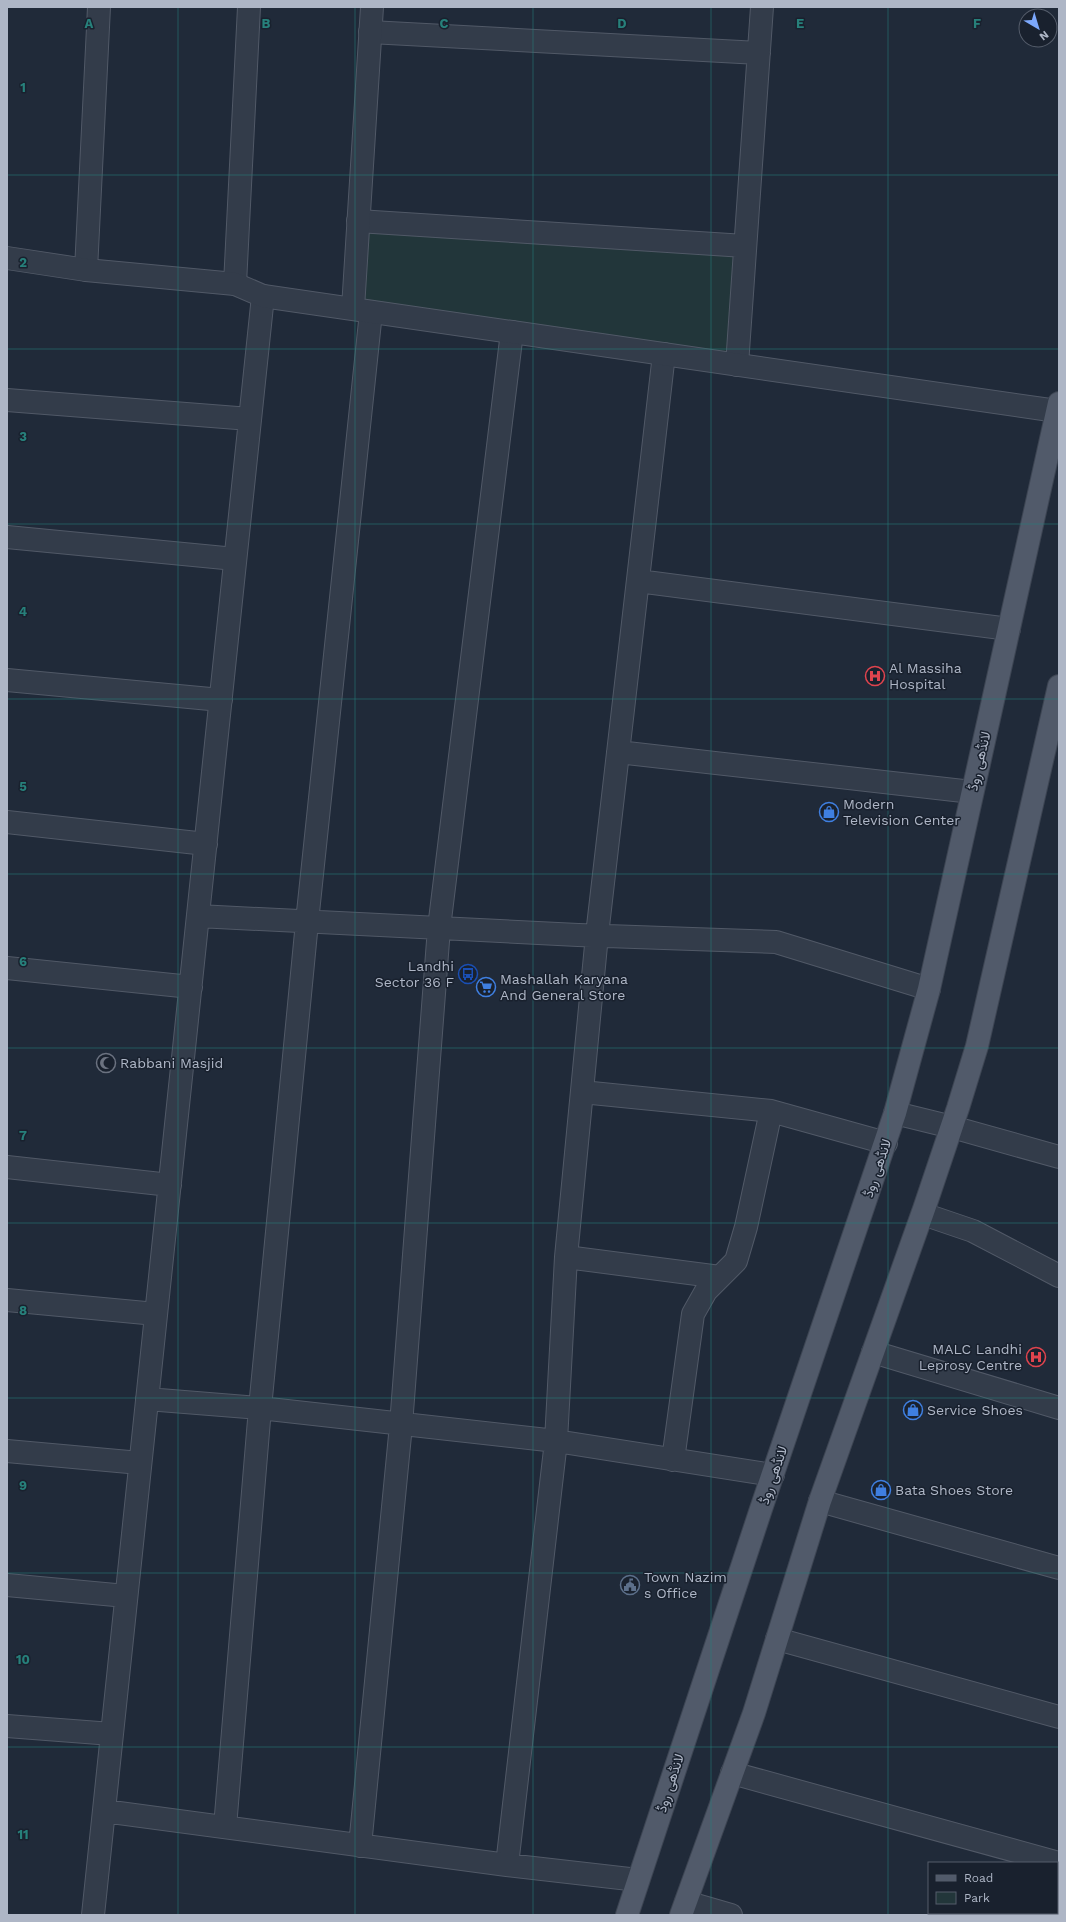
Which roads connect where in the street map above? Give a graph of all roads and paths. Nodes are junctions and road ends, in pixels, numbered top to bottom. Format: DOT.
graph roads {
  1 [pos="99,7"];
  2 [pos="249,7"];
  3 [pos="372,7"];
  4 [pos="762,7"];
  5 [pos="370,32"];
  6 [pos="759,53"];
  7 [pos="358,221"];
  8 [pos="745,246"];
  9 [pos="7,258"];
  10 [pos="86,270"];
  11 [pos="235,284"];
  12 [pos="263,296"];
  13 [pos="362,310"];
  14 [pos="512,332"];
  15 [pos="664,354"];
  16 [pos="737,364"];
  17 [pos="7,400"];
  18 [pos="1058,407"];
  19 [pos="250,419"];
  20 [pos="7,537"];
  21 [pos="235,560"];
  22 [pos="638,581"];
  23 [pos="1009,629"];
  24 [pos="7,680"];
  25 [pos="1059,686"];
  26 [pos="221,700"];
  27 [pos="618,752"];
  28 [pos="972,792"];
  29 [pos="7,822"];
  30 [pos="206,844"];
  31 [pos="198,916"];
  32 [pos="307,922"];
  33 [pos="439,928"];
  34 [pos="597,935"];
  35 [pos="7,968"];
  36 [pos="190,987"];
  37 [pos="929,989"];
  38 [pos="582,1092"];
  39 [pos="771,1111"];
  40 [pos="895,1113"];
  41 [pos="952,1127"];
  42 [pos="886,1143"];
  43 [pos="1059,1157"];
  44 [pos="7,1167"];
  45 [pos="170,1185"];
  46 [pos="923,1214"];
  47 [pos="566,1257"];
  48 [pos="1059,1276"];
  49 [pos="720,1277"];
  50 [pos="7,1300"];
  51 [pos="156,1314"];
  52 [pos="873,1352"];
  53 [pos="147,1400"];
  54 [pos="260,1408"];
  55 [pos="1059,1408"];
  56 [pos="401,1425"];
  57 [pos="556,1441"];
  58 [pos="7,1451"];
  59 [pos="673,1460"];
  60 [pos="140,1463"];
  61 [pos="773,1475"];
  62 [pos="820,1501"];
  63 [pos="1059,1568"];
  64 [pos="7,1585"];
  65 [pos="126,1596"];
  66 [pos="777,1639"];
  67 [pos="1059,1717"];
  68 [pos="7,1726"];
  69 [pos="112,1734"];
  70 [pos="732,1773"];
  71 [pos="104,1811"];
  72 [pos="225,1827"];
  73 [pos="360,1846"];
  74 [pos="1055,1862"];
  75 [pos="507,1865"];
  76 [pos="638,1880"];
  77 [pos="683,1908"];
  78 [pos="93,1915"];
  79 [pos="627,1915"];
  80 [pos="732,1915"];
  1 -- 10 [label="street"];
  2 -- 11 [label="street"];
  3 -- 5 [label="street"];
  4 -- 6 [label="street"];
  5 -- 6 [label="street"];
  5 -- 7 [label="street"];
  6 -- 8 [label="street"];
  7 -- 8 [label="street"];
  7 -- 13 [label="street"];
  8 -- 16 [label="street"];
  9 -- 10 [label="street"];
  10 -- 11 [label="street"];
  11 -- 12 [label="street"];
  12 -- 13 [label="street"];
  12 -- 19 [label="street"];
  13 -- 14 [label="street"];
  13 -- 32 [label="street"];
  14 -- 15 [label="street"];
  14 -- 33 [label="street"];
  15 -- 16 [label="street"];
  15 -- 22 [label="street"];
  16 -- 18 [label="street"];
  17 -- 19 [label="street"];
  18 -- 23 [label="main road, لانڈھی روڈ"];
  19 -- 21 [label="street"];
  20 -- 21 [label="street"];
  21 -- 26 [label="street"];
  22 -- 23 [label="street"];
  22 -- 27 [label="street"];
  23 -- 28 [label="main road, لانڈھی روڈ"];
  24 -- 26 [label="street"];
  25 -- 41 [label="main road"];
  26 -- 30 [label="street"];
  27 -- 28 [label="street"];
  27 -- 34 [label="street"];
  28 -- 37 [label="main road, لانڈھی روڈ"];
  29 -- 30 [label="street"];
  30 -- 31 [label="street"];
  31 -- 32 [label="street"];
  31 -- 36 [label="street"];
  32 -- 33 [label="street"];
  32 -- 54 [label="street"];
  33 -- 34 [label="street"];
  33 -- 56 [label="street"];
  34 -- 37 [label="street"];
  34 -- 38 [label="street"];
  35 -- 36 [label="street"];
  36 -- 45 [label="street"];
  37 -- 40 [label="main road, لانڈھی روڈ"];
  38 -- 39 [label="street"];
  38 -- 47 [label="street"];
  39 -- 42 [label="street"];
  39 -- 49 [label="street"];
  40 -- 41 [label="street"];
  40 -- 42 [label="main road, لانڈھی روڈ"];
  41 -- 43 [label="street"];
  41 -- 46 [label="main road"];
  42 -- 61 [label="main road, لانڈھی روڈ"];
  44 -- 45 [label="street"];
  45 -- 51 [label="street"];
  46 -- 48 [label="street"];
  46 -- 52 [label="main road"];
  47 -- 49 [label="street"];
  47 -- 57 [label="street"];
  49 -- 59 [label="street"];
  50 -- 51 [label="street"];
  51 -- 53 [label="street"];
  52 -- 55 [label="street"];
  52 -- 62 [label="main road"];
  53 -- 54 [label="street"];
  53 -- 60 [label="street"];
  54 -- 56 [label="street"];
  54 -- 72 [label="street"];
  56 -- 57 [label="street"];
  56 -- 73 [label="street"];
  57 -- 59 [label="street"];
  57 -- 75 [label="street"];
  58 -- 60 [label="street"];
  59 -- 61 [label="street"];
  60 -- 65 [label="street"];
  61 -- 76 [label="main road, لانڈھی روڈ"];
  62 -- 63 [label="street"];
  62 -- 66 [label="main road"];
  64 -- 65 [label="street"];
  65 -- 69 [label="street"];
  66 -- 67 [label="street"];
  66 -- 70 [label="main road"];
  68 -- 69 [label="street"];
  69 -- 71 [label="street"];
  70 -- 74 [label="street"];
  70 -- 77 [label="main road"];
  71 -- 72 [label="street"];
  71 -- 78 [label="street"];
  72 -- 73 [label="street"];
  73 -- 75 [label="street"];
  75 -- 76 [label="street"];
  76 -- 79 [label="main road, لانڈھی روڈ"];
  77 -- 80 [label="street"];
}
